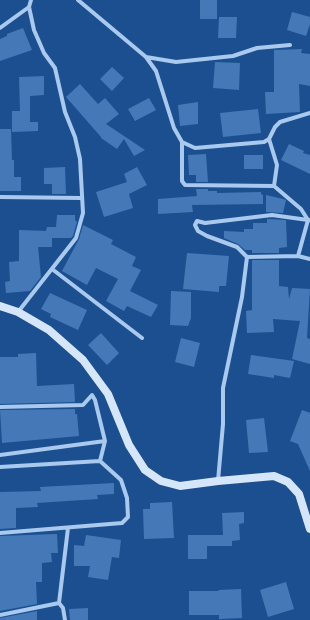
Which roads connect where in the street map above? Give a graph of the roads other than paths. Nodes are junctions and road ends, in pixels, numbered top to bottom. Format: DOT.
graph roads {
  1 [pos="32,0"];
  2 [pos="78,0"];
  3 [pos="29,7"];
  4 [pos="0,28"];
  5 [pos="290,46"];
  6 [pos="146,57"];
  7 [pos="309,115"];
  8 [pos="269,139"];
  9 [pos="182,142"];
  10 [pos="274,186"];
  11 [pos="0,197"];
  12 [pos="82,198"];
  13 [pos="309,220"];
  14 [pos="298,256"];
  15 [pos="247,257"];
  16 [pos="310,259"];
  17 [pos="52,269"];
  18 [pos="0,306"];
  19 [pos="18,312"];
  20 [pos="142,338"];
  21 [pos="0,407"];
  22 [pos="105,441"];
  23 [pos="0,455"];
  24 [pos="100,461"];
  25 [pos="0,467"];
  26 [pos="218,481"];
  27 [pos="309,523"];
  28 [pos="68,528"];
  29 [pos="0,533"];
  30 [pos="59,603"];
  31 [pos="0,615"];
  32 [pos="65,620"];
  1 -- 3 [label="street"];
  2 -- 6 [label="street"];
  3 -- 4 [label="street"];
  3 -- 12 [label="street"];
  5 -- 6 [label="street"];
  6 -- 9 [label="street"];
  7 -- 8 [label="street"];
  8 -- 9 [label="street"];
  8 -- 10 [label="street"];
  9 -- 10 [label="street"];
  10 -- 13 [label="street"];
  11 -- 12 [label="street"];
  12 -- 17 [label="street"];
  13 -- 14 [label="street"];
  13 -- 15 [label="street"];
  14 -- 15 [label="street"];
  14 -- 16 [label="street"];
  15 -- 26 [label="street"];
  17 -- 19 [label="street"];
  17 -- 20 [label="street"];
  18 -- 19 [label="main road"];
  19 -- 26 [label="main road"];
  21 -- 22 [label="street"];
  22 -- 23 [label="street"];
  22 -- 24 [label="street"];
  24 -- 25 [label="street"];
  24 -- 28 [label="street"];
  26 -- 27 [label="main road"];
  28 -- 29 [label="street"];
  28 -- 30 [label="street"];
  30 -- 31 [label="street"];
  30 -- 32 [label="street"];
}
